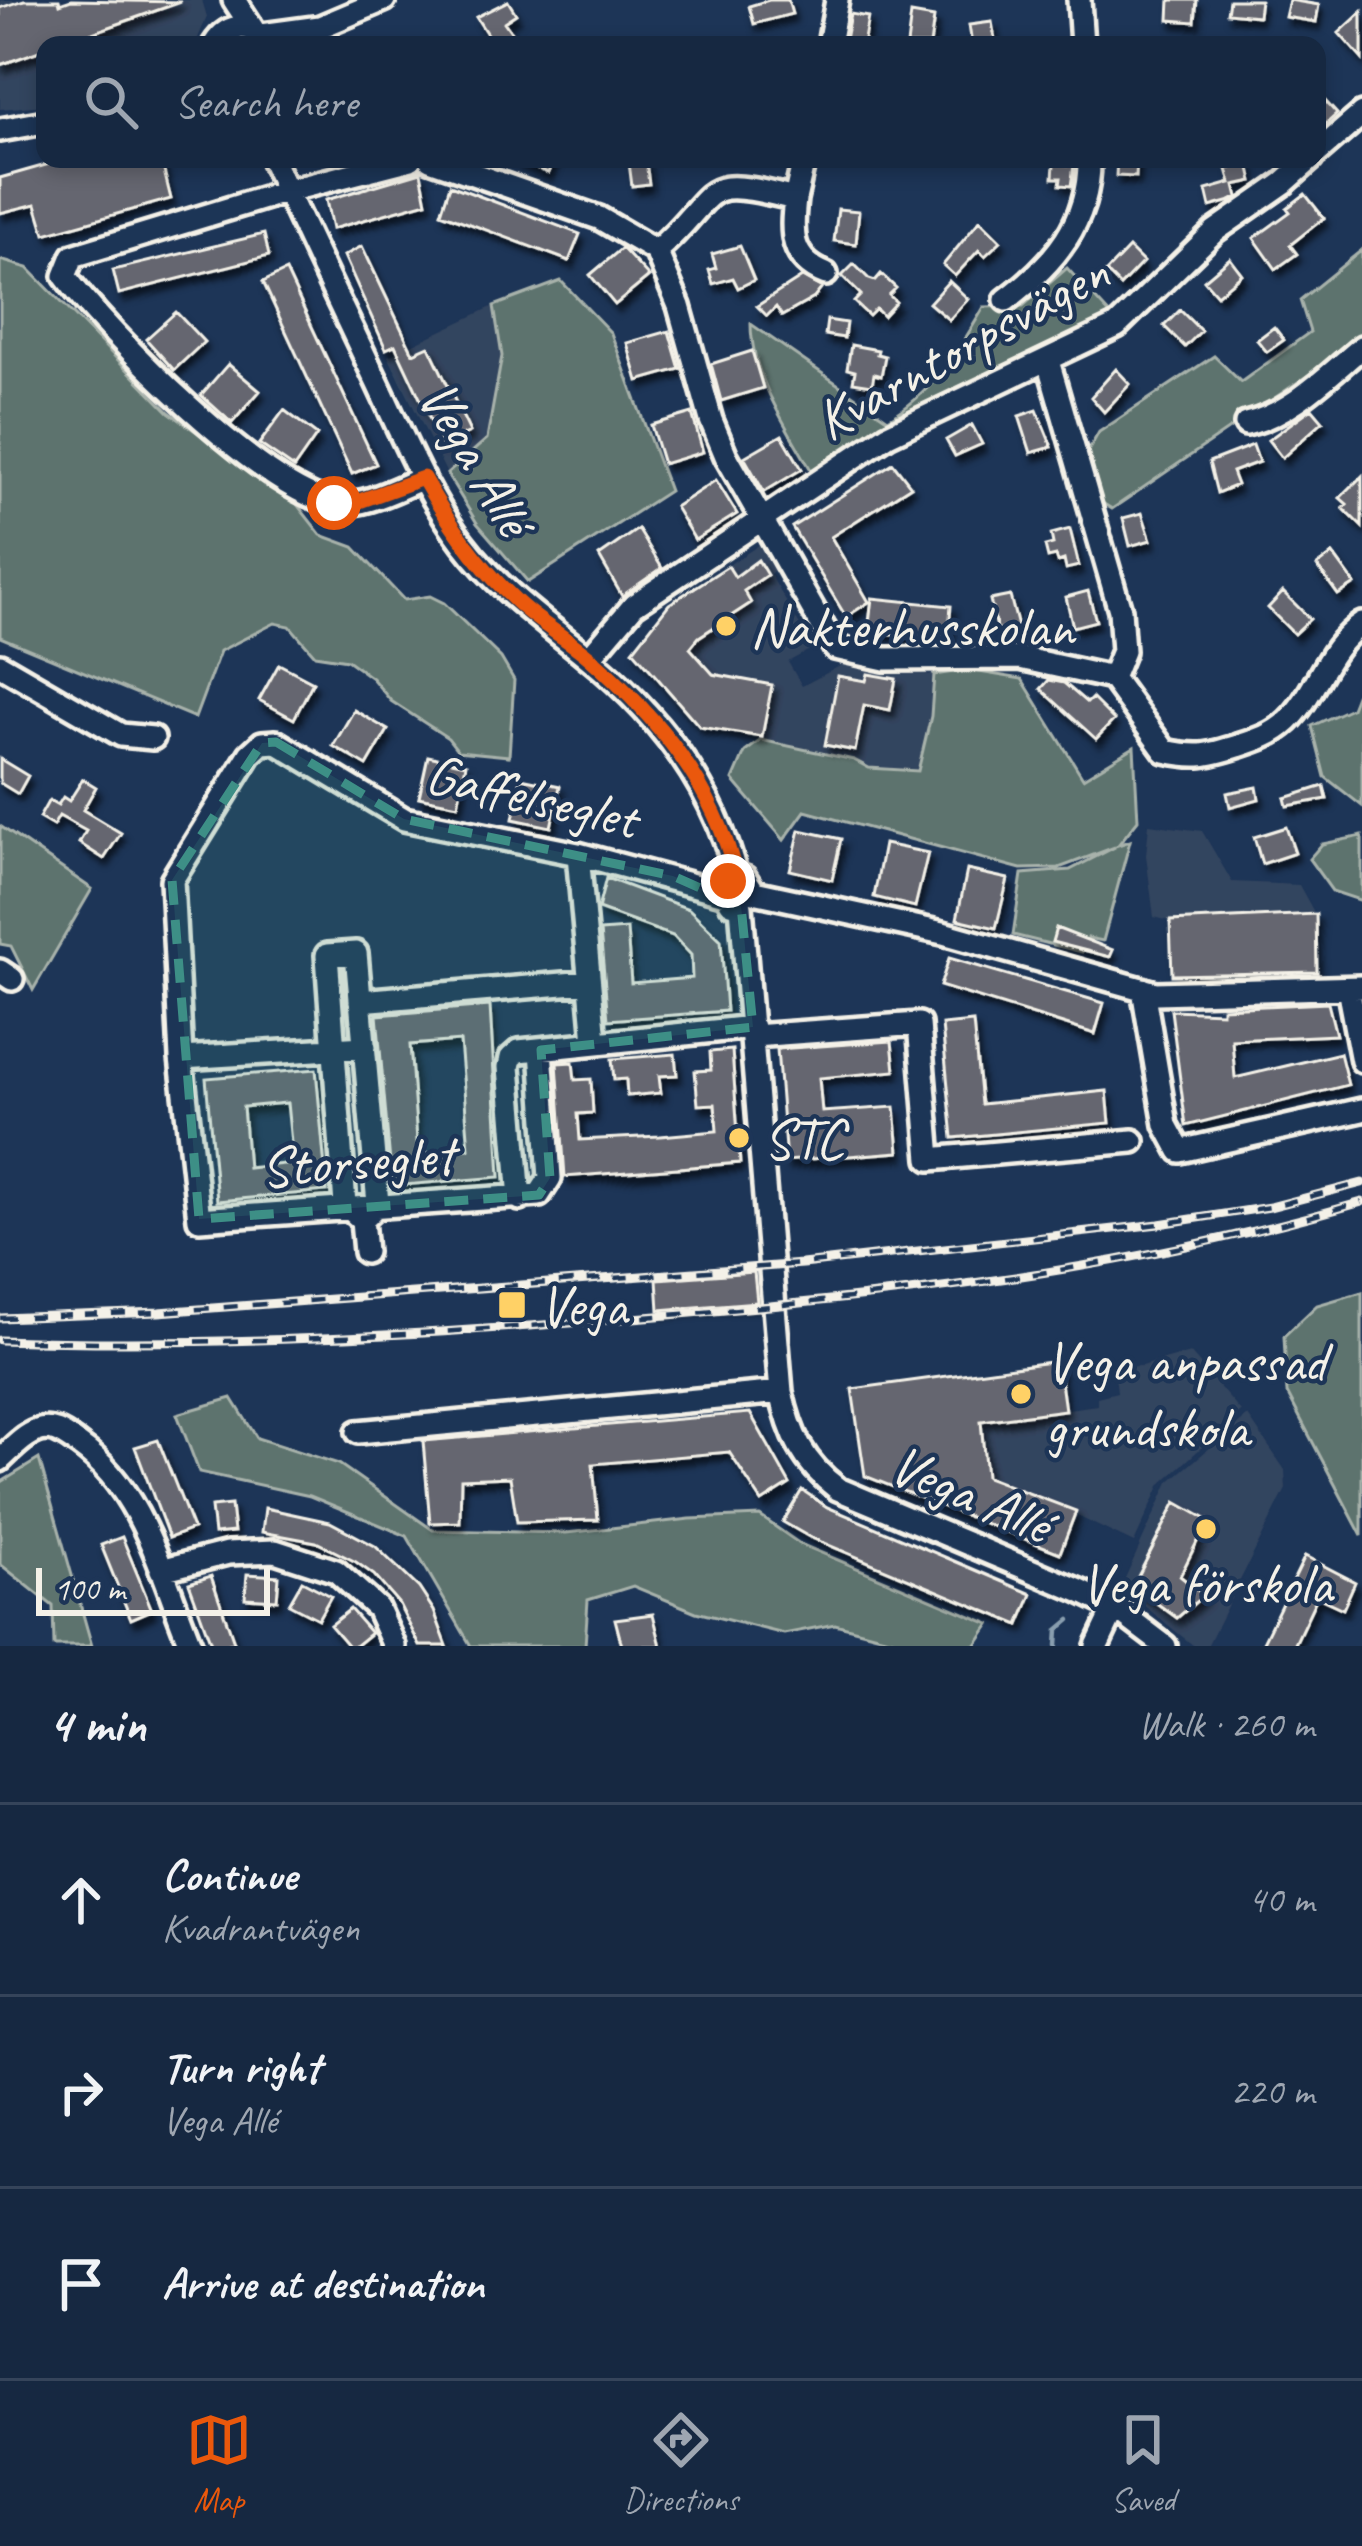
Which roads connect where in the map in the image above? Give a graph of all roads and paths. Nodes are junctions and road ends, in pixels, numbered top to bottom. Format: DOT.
graph roads {
  1 [pos="221,0"];
  2 [pos="234,0"];
  3 [pos="384,0"];
  4 [pos="838,0"];
  5 [pos="1079,0"];
  6 [pos="320,26"];
  7 [pos="216,36"];
  8 [pos="222,36"];
  9 [pos="261,36"];
  10 [pos="307,36"];
  11 [pos="831,36"];
  12 [pos="1081,36"];
  13 [pos="1362,113"];
  14 [pos="36,124"];
  15 [pos="0,130"];
  16 [pos="1326,145"];
  17 [pos="276,168"];
  18 [pos="376,168"];
  19 [pos="456,168"];
  20 [pos="802,168"];
  21 [pos="1088,168"];
  22 [pos="1301,168"];
  23 [pos="287,191"];
  24 [pos="796,199"];
  25 [pos="656,251"];
  26 [pos="826,274"];
  27 [pos="1006,300"];
  28 [pos="1362,347"];
  29 [pos="1048,362"];
  30 [pos="1246,424"];
  31 [pos="423,478"];
  32 [pos="763,517"];
  33 [pos="1362,624"];
  34 [pos="589,658"];
  35 [pos="0,665"];
  36 [pos="1112,677"];
  37 [pos="153,738"];
  38 [pos="578,854"];
  39 [pos="739,892"];
  40 [pos="587,982"];
  41 [pos="1355,988"];
  42 [pos="1143,989"];
  43 [pos="360,1001"];
  44 [pos="753,1032"];
  45 [pos="595,1041"];
  46 [pos="364,1047"];
  47 [pos="331,1049"];
  48 [pos="541,1050"];
  49 [pos="181,1058"];
  50 [pos="1362,1061"];
  51 [pos="1362,1110"];
  52 [pos="1133,1142"];
  53 [pos="520,1199"];
  54 [pos="362,1210"];
  55 [pos="199,1219"];
  56 [pos="364,1252"];
  57 [pos="781,1392"];
  58 [pos="358,1432"];
  59 [pos="0,1460"];
  60 [pos="161,1570"];
  61 [pos="1115,1608"];
  62 [pos="191,1646"];
  63 [pos="394,1646"];
  64 [pos="1097,1646"];
  65 [pos="1166,1646"];
  1 -- 7 [label="street"];
  2 -- 9 [label="street"];
  3 -- 6 [label="street"];
  4 -- 11 [label="street"];
  5 -- 12 [label="street"];
  6 -- 9 [label="street"];
  6 -- 10 [label="street"];
  8 -- 9 [label="street"];
  13 -- 16 [label="street, Kvarntorpsvägen"];
  14 -- 15 [label="street"];
  17 -- 23 [label="street, Vega Allé"];
  18 -- 23 [label="street"];
  19 -- 25 [label="street"];
  20 -- 24 [label="street"];
  21 -- 27 [label="street"];
  22 -- 29 [label="street, Kvarntorpsvägen"];
  23 -- 31 [label="street, Vega Allé"];
  23 -- 31 [label="street"];
  24 -- 25 [label="street"];
  24 -- 26 [label="street"];
  25 -- 32 [label="street"];
  28 -- 30 [label="street"];
  29 -- 32 [label="street, Kvarntorpsvägen"];
  29 -- 36 [label="street"];
  31 -- 34 [label="street, Vega Allé"];
  32 -- 34 [label="street, Kvarntorpsvägen"];
  32 -- 36 [label="street"];
  33 -- 36 [label="street"];
  34 -- 39 [label="street, Vega Allé"];
  35 -- 37 [label="street"];
  38 -- 39 [label="street, Gaffelseglet"];
  38 -- 40 [label="street"];
  38 -- 49 [label="street, Gaffelseglet"];
  39 -- 42 [label="street, Gaffelseglet"];
  39 -- 44 [label="street, Vega Allé"];
  40 -- 43 [label="street"];
  40 -- 45 [label="street"];
  41 -- 42 [label="street, Gaffelseglet"];
  41 -- 50 [label="street"];
  42 -- 51 [label="street"];
  43 -- 46 [label="street"];
  43 -- 47 [label="street"];
  44 -- 45 [label="street"];
  44 -- 52 [label="street"];
  44 -- 57 [label="street, Vega Allé"];
  45 -- 48 [label="street"];
  46 -- 47 [label="street"];
  46 -- 54 [label="street"];
  47 -- 49 [label="street"];
  47 -- 54 [label="street"];
  48 -- 53 [label="street"];
  48 -- 53 [label="street"];
  49 -- 55 [label="street, Gaffelseglet"];
  53 -- 54 [label="street, Storseglet"];
  54 -- 55 [label="street, Storseglet"];
  54 -- 56 [label="street"];
  57 -- 58 [label="street"];
  57 -- 61 [label="street, Vega Allé"];
  59 -- 60 [label="street"];
  60 -- 62 [label="street"];
  60 -- 63 [label="street"];
  61 -- 64 [label="street"];
  61 -- 65 [label="street, Vega Allé"];
}
